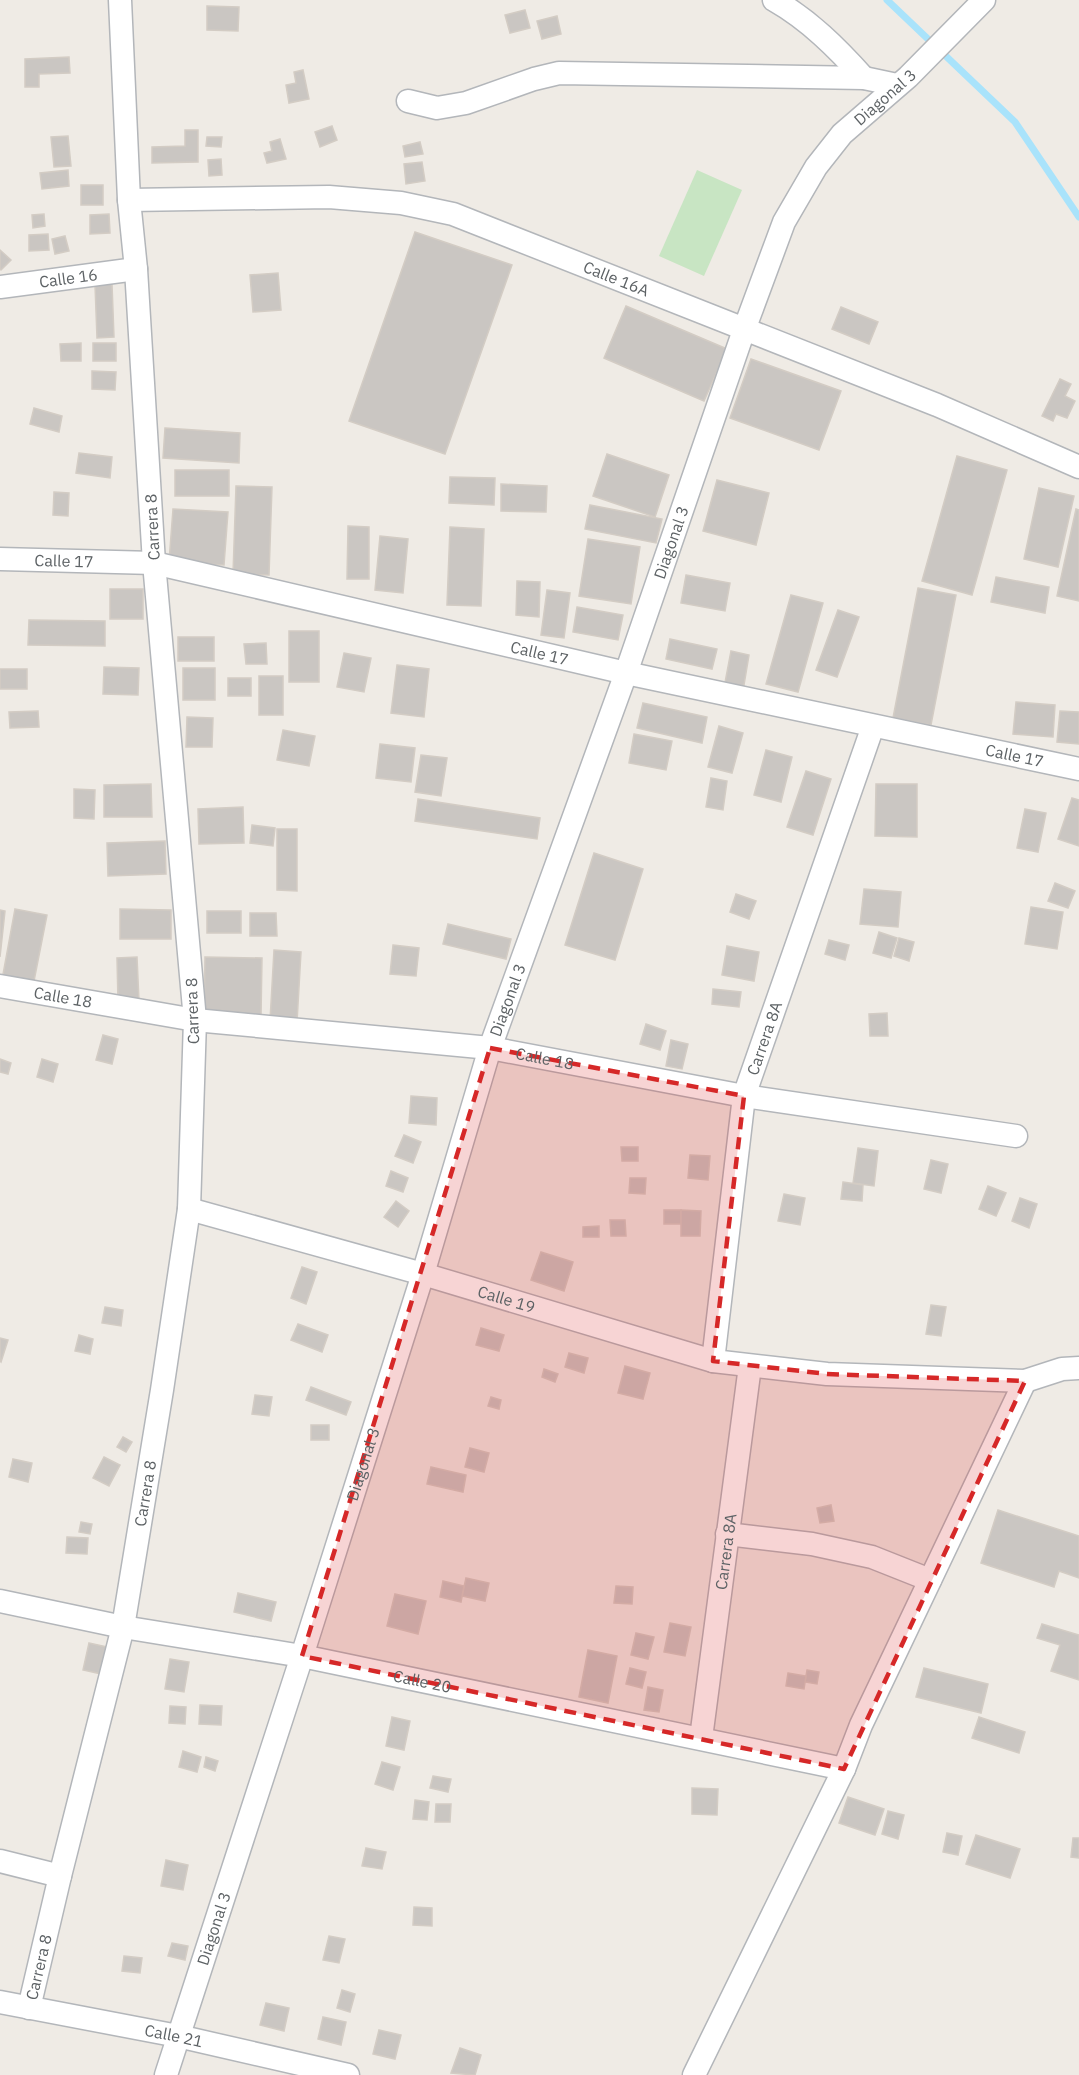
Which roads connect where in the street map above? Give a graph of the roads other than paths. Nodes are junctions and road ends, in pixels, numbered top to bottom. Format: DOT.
graph roads {
  1 [pos="120,0"];
  2 [pos="774,0"];
  3 [pos="984,0"];
  4 [pos="864,78"];
  5 [pos="902,81"];
  6 [pos="408,101"];
  7 [pos="129,200"];
  8 [pos="136,269"];
  9 [pos="0,287"];
  10 [pos="744,330"];
  11 [pos="1079,467"];
  12 [pos="0,559"];
  13 [pos="154,563"];
  14 [pos="626,673"];
  15 [pos="873,726"];
  16 [pos="1079,769"];
  17 [pos="0,986"];
  18 [pos="195,1020"];
  19 [pos="490,1048"];
  20 [pos="744,1096"];
  21 [pos="1016,1136"];
  22 [pos="189,1209"];
  23 [pos="423,1274"];
  24 [pos="713,1361"];
  25 [pos="750,1366"];
  26 [pos="1079,1368"];
  27 [pos="1025,1382"];
  28 [pos="727,1534"];
  29 [pos="930,1580"];
  30 [pos="0,1601"];
  31 [pos="123,1627"];
  32 [pos="302,1656"];
  33 [pos="700,1738"];
  34 [pos="844,1769"];
  35 [pos="0,1861"];
  36 [pos="60,1876"];
  37 [pos="0,2002"];
  38 [pos="29,2008"];
  39 [pos="178,2036"];
  40 [pos="166,2075"];
  41 [pos="348,2075"];
  42 [pos="694,2075"];
  1 -- 7 [label="street, Carrera 8"];
  2 -- 4 [label="street"];
  3 -- 5 [label="street, Diagonal 3"];
  4 -- 5 [label="street"];
  4 -- 6 [label="street"];
  5 -- 10 [label="street, Diagonal 3"];
  7 -- 8 [label="street, Carrera 8"];
  7 -- 10 [label="street, Calle 16A"];
  8 -- 9 [label="street, Calle 16"];
  8 -- 13 [label="street, Carrera 8"];
  10 -- 11 [label="street, Calle 16A"];
  10 -- 14 [label="street, Diagonal 3"];
  12 -- 13 [label="street, Calle 17"];
  13 -- 14 [label="street, Calle 17"];
  13 -- 18 [label="street, Carrera 8"];
  14 -- 15 [label="street, Calle 17"];
  14 -- 19 [label="street, Diagonal 3"];
  15 -- 16 [label="street, Calle 17"];
  15 -- 20 [label="street, Carrera 8A"];
  17 -- 18 [label="street, Calle 18"];
  18 -- 19 [label="street, Calle 18"];
  18 -- 22 [label="street, Carrera 8"];
  19 -- 20 [label="street, Calle 18"];
  19 -- 23 [label="street, Diagonal 3"];
  20 -- 21 [label="street, Calle 18"];
  20 -- 24 [label="street, Carrera 8A"];
  22 -- 23 [label="street, Calle 19"];
  22 -- 31 [label="street, Carrera 8"];
  23 -- 24 [label="street, Calle 19"];
  23 -- 32 [label="street, Diagonal 3"];
  24 -- 25 [label="street, Calle 19"];
  25 -- 27 [label="street, Calle 19"];
  25 -- 28 [label="street, Carrera 8A"];
  26 -- 27 [label="street"];
  27 -- 29 [label="street"];
  28 -- 29 [label="street"];
  28 -- 33 [label="street, Carrera 8A"];
  29 -- 34 [label="street"];
  30 -- 31 [label="street, Calle 20"];
  31 -- 32 [label="street, Calle 20"];
  31 -- 36 [label="street, Carrera 8"];
  32 -- 33 [label="street, Calle 20"];
  32 -- 39 [label="street, Diagonal 3"];
  33 -- 34 [label="street, Calle 20"];
  34 -- 42 [label="street"];
  35 -- 36 [label="street"];
  36 -- 38 [label="street, Carrera 8"];
  37 -- 38 [label="street, Calle 21"];
  38 -- 39 [label="street, Calle 21"];
  39 -- 40 [label="street, Diagonal 3"];
  39 -- 41 [label="street, Calle 21"];
}
